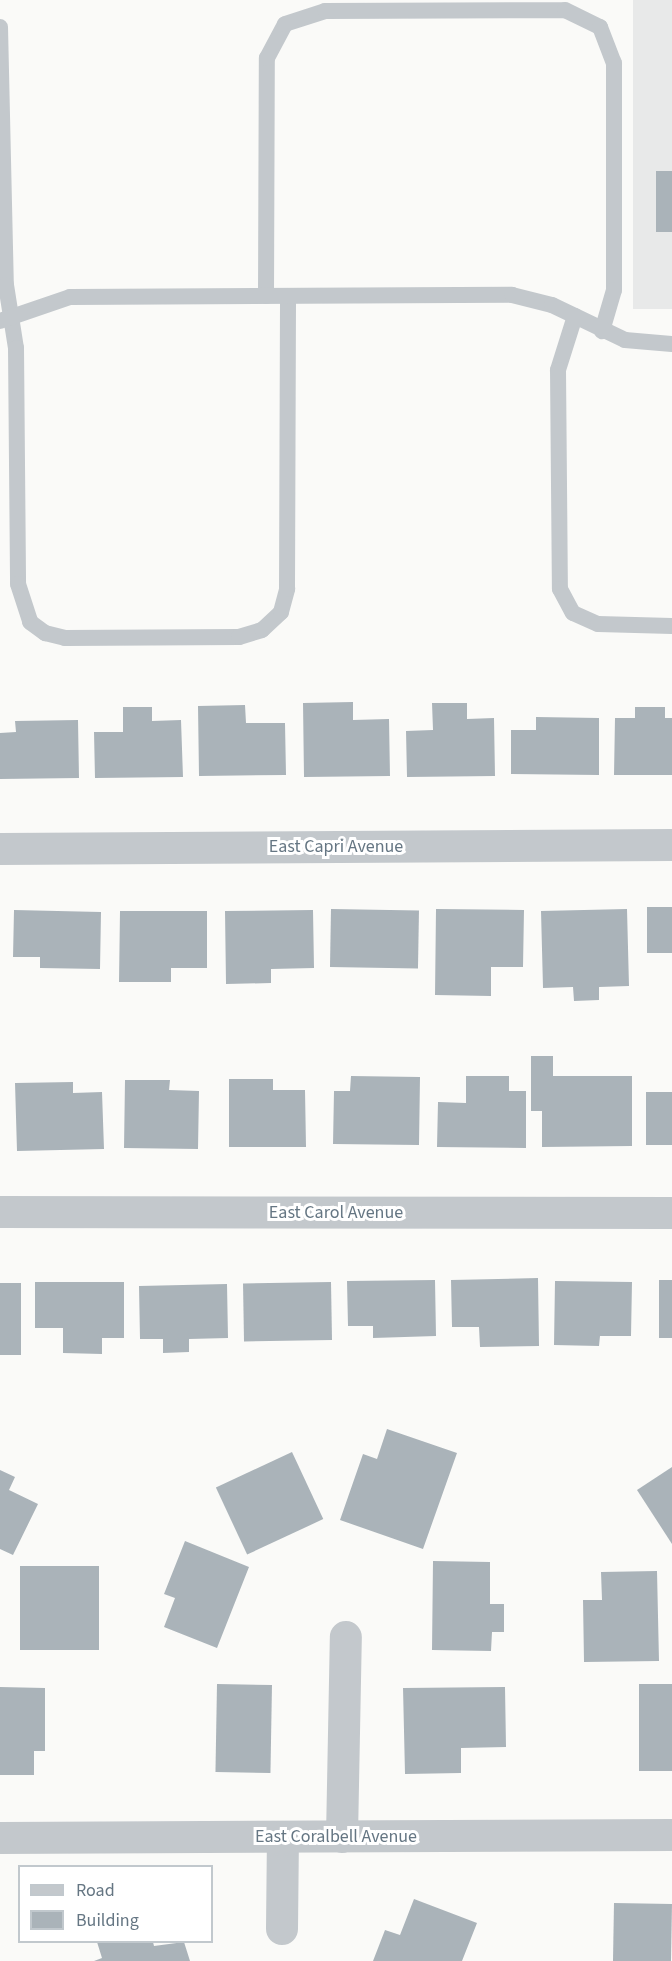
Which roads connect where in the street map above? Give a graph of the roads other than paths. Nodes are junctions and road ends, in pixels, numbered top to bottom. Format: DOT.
graph roads {
  1 [pos="0,27"];
  2 [pos="266,296"];
  3 [pos="288,296"];
  4 [pos="575,316"];
  5 [pos="6,318"];
  6 [pos="602,331"];
  7 [pos="672,344"];
  8 [pos="672,626"];
  9 [pos="672,845"];
  10 [pos="0,849"];
  11 [pos="0,1212"];
  12 [pos="672,1213"];
  13 [pos="346,1637"];
  14 [pos="672,1835"];
  15 [pos="283,1837"];
  16 [pos="342,1837"];
  17 [pos="0,1838"];
  18 [pos="282,1929"];
  1 -- 5 [label="lane"];
  2 -- 3 [label="lane"];
  2 -- 5 [label="lane"];
  2 -- 6 [label="lane"];
  3 -- 4 [label="lane"];
  3 -- 5 [label="lane"];
  4 -- 6 [label="lane"];
  4 -- 8 [label="lane"];
  6 -- 7 [label="lane"];
  9 -- 10 [label="street, East Capri Avenue"];
  11 -- 12 [label="street, East Carol Avenue"];
  13 -- 16 [label="street"];
  14 -- 16 [label="street, East Coralbell Avenue"];
  15 -- 16 [label="street, East Coralbell Avenue"];
  15 -- 17 [label="street, East Coralbell Avenue"];
  15 -- 18 [label="street"];
}
